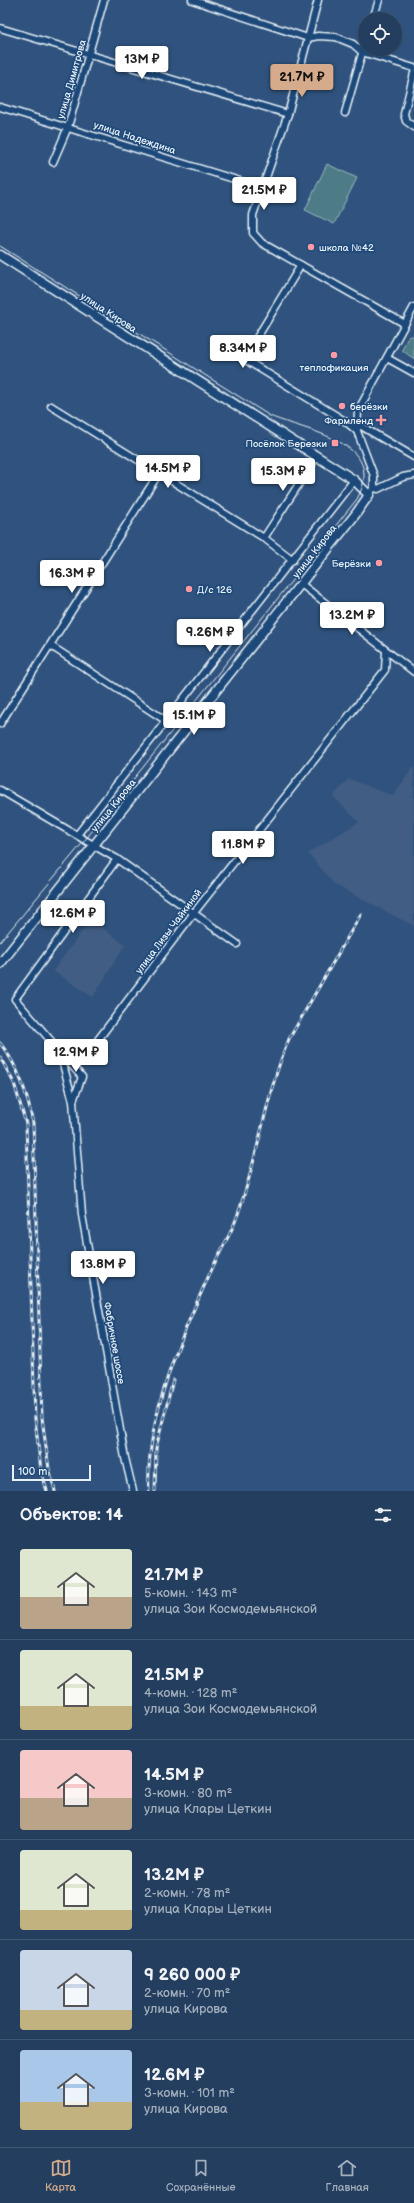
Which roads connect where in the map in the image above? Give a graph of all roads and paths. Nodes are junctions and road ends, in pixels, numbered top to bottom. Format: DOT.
graph roads {
  1 [pos="104,0"];
  2 [pos="192,0"];
  3 [pos="318,0"];
  4 [pos="379,0"];
  5 [pos="375,12"];
  6 [pos="0,28"];
  7 [pos="308,38"];
  8 [pos="358,48"];
  9 [pos="89,54"];
  10 [pos="361,56"];
  11 [pos="375,56"];
  12 [pos="414,68"];
  13 [pos="414,73"];
  14 [pos="0,107"];
  15 [pos="345,112"];
  16 [pos="288,114"];
  17 [pos="68,127"];
  18 [pos="414,127"];
  19 [pos="52,162"];
  20 [pos="263,188"];
  21 [pos="0,255"];
  22 [pos="301,265"];
  23 [pos="414,308"];
  24 [pos="405,324"];
  25 [pos="386,358"];
  26 [pos="414,373"];
  27 [pos="51,406"];
  28 [pos="356,423"];
  29 [pos="357,431"];
  30 [pos="317,456"];
  31 [pos="414,457"];
  32 [pos="160,473"];
  33 [pos="414,476"];
  34 [pos="354,480"];
  35 [pos="374,487"];
  36 [pos="369,495"];
  37 [pos="264,538"];
  38 [pos="293,560"];
  39 [pos="301,584"];
  40 [pos="51,646"];
  41 [pos="386,652"];
  42 [pos="414,672"];
  43 [pos="168,722"];
  44 [pos="0,724"];
  45 [pos="0,790"];
  46 [pos="77,835"];
  47 [pos="94,845"];
  48 [pos="117,859"];
  49 [pos="193,914"];
  50 [pos="237,944"];
  51 [pos="0,964"];
  52 [pos="59,1051"];
  53 [pos="73,1066"];
  54 [pos="73,1101"];
  55 [pos="133,1491"];
  1 -- 9 [label="street, улица Димитрова"];
  2 -- 7 [label="street"];
  3 -- 7 [label="street"];
  4 -- 5 [label="street"];
  6 -- 9 [label="street"];
  7 -- 8 [label="street"];
  7 -- 16 [label="street"];
  9 -- 16 [label="street"];
  9 -- 17 [label="street, улица Димитрова"];
  10 -- 15 [label="street"];
  11 -- 12 [label="street"];
  13 -- 18 [label="street"];
  14 -- 17 [label="street, улица Надеждина"];
  16 -- 20 [label="street"];
  17 -- 19 [label="street, улица Димитрова"];
  17 -- 20 [label="street, улица Надеждина"];
  20 -- 22 [label="street"];
  21 -- 30 [label="main road, улица Кирова"];
  22 -- 24 [label="street"];
  22 -- 29 [label="street"];
  23 -- 24 [label="street"];
  24 -- 25 [label="street"];
  25 -- 26 [label="street"];
  25 -- 28 [label="street"];
  27 -- 32 [label="street"];
  28 -- 29 [label="street"];
  28 -- 31 [label="street"];
  29 -- 35 [label="street"];
  30 -- 34 [label="main road, улица Кирова"];
  30 -- 37 [label="street"];
  32 -- 37 [label="street"];
  32 -- 40 [label="street"];
  33 -- 35 [label="street"];
  34 -- 36 [label="main road, улица Кирова"];
  34 -- 38 [label="street"];
  35 -- 36 [label="street"];
  36 -- 39 [label="main road, улица Кирова"];
  37 -- 38 [label="street"];
  38 -- 43 [label="street"];
  39 -- 41 [label="street"];
  39 -- 47 [label="main road, улица Кирова"];
  40 -- 43 [label="street"];
  40 -- 44 [label="street"];
  41 -- 42 [label="street"];
  41 -- 49 [label="street, улица Лизы Чайкиной"];
  43 -- 46 [label="street"];
  45 -- 46 [label="street"];
  46 -- 47 [label="street"];
  47 -- 48 [label="street"];
  47 -- 51 [label="main road, улица Кирова"];
  48 -- 49 [label="street"];
  48 -- 52 [label="street"];
  49 -- 50 [label="street"];
  49 -- 53 [label="street, улица Лизы Чайкиной"];
  52 -- 53 [label="street"];
  52 -- 54 [label="street, Фабричное шоссе"];
  53 -- 54 [label="street, Фабричное шоссе"];
  54 -- 55 [label="street, Фабричное шоссе"];
}
